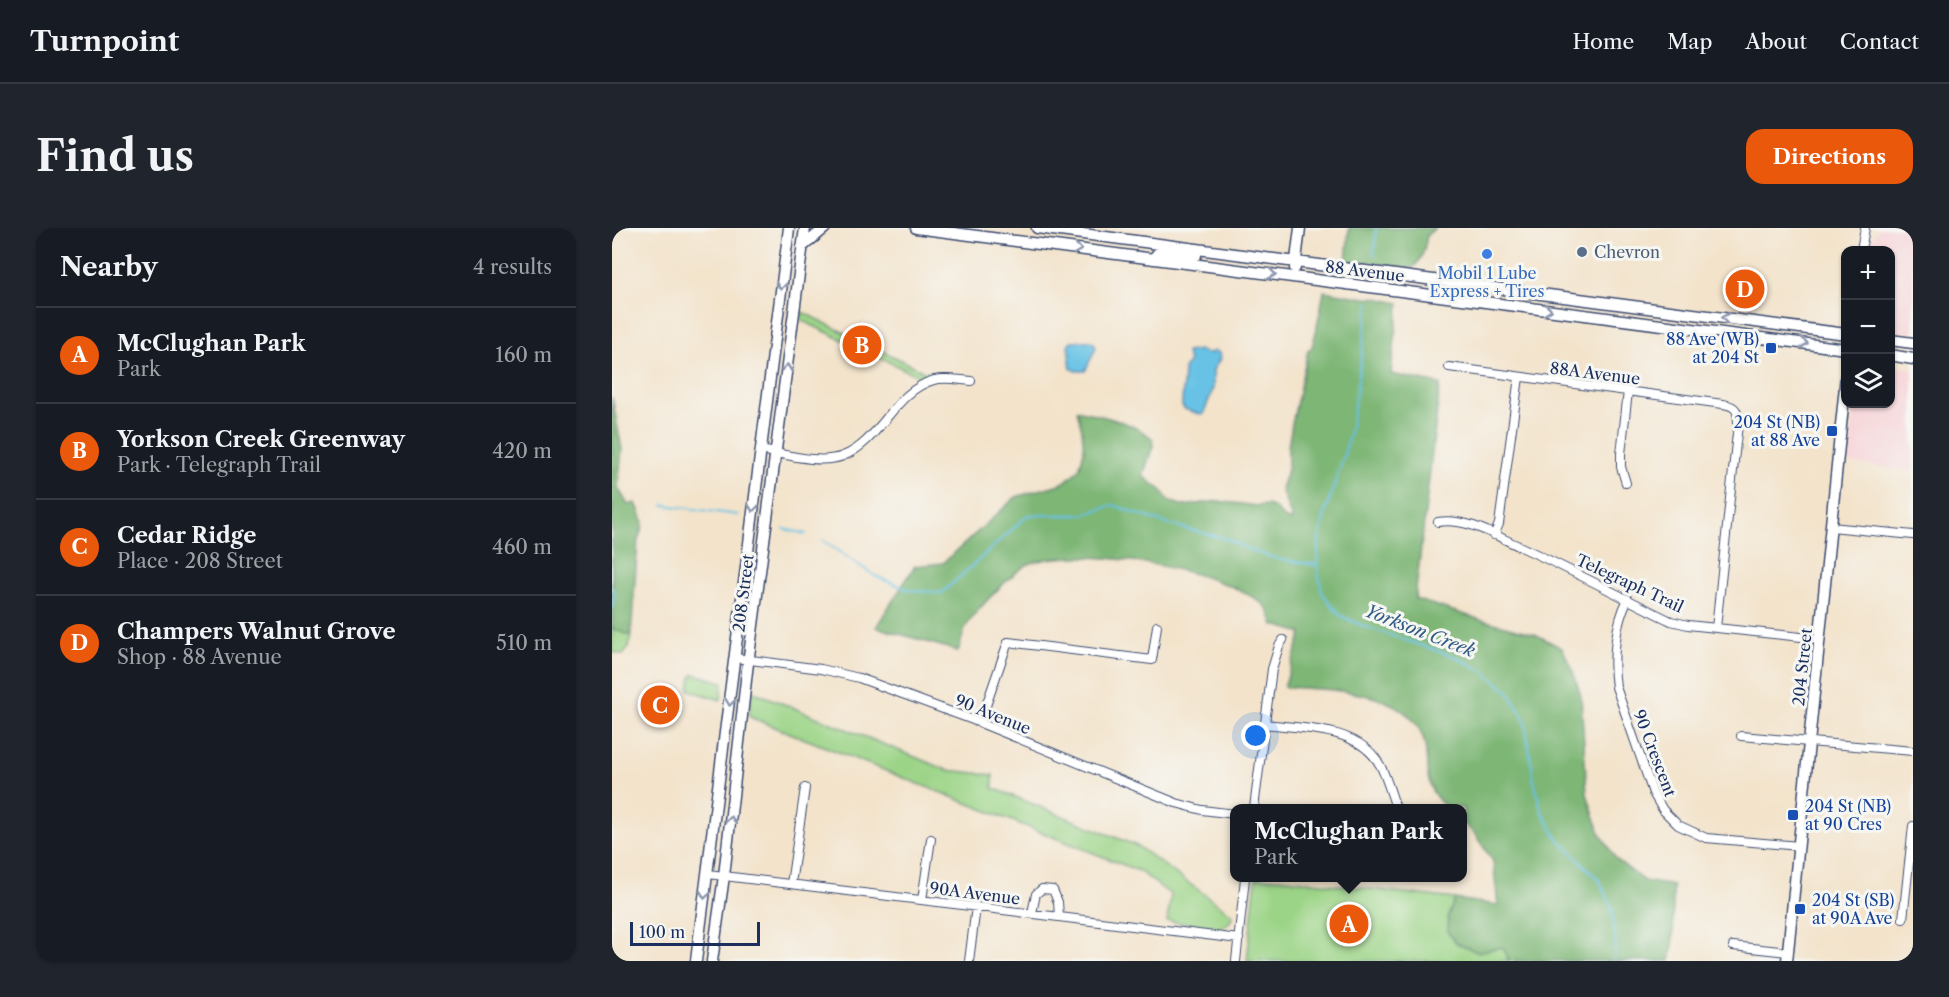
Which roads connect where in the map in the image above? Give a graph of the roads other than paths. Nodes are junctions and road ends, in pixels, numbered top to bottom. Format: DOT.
graph roads {
  1 [pos="780,228"];
  2 [pos="805,228"];
  3 [pos="825,228"];
  4 [pos="916,228"];
  5 [pos="1037,228"];
  6 [pos="1300,228"];
  7 [pos="1864,228"];
  8 [pos="788,234"];
  9 [pos="1862,246"];
  10 [pos="802,247"];
  11 [pos="1235,253"];
  12 [pos="1153,259"];
  13 [pos="1296,261"];
  14 [pos="1294,277"];
  15 [pos="1498,288"];
  16 [pos="1496,303"];
  17 [pos="1841,333"];
  18 [pos="1895,341"];
  19 [pos="1913,343"];
  20 [pos="1841,348"];
  21 [pos="1895,356"];
  22 [pos="1913,359"];
  23 [pos="1449,367"];
  24 [pos="1519,377"];
  25 [pos="970,381"];
  26 [pos="1628,391"];
  27 [pos="1842,408"];
  28 [pos="760,450"];
  29 [pos="776,453"];
  30 [pos="1626,483"];
  31 [pos="1438,522"];
  32 [pos="1831,527"];
  33 [pos="1494,535"];
  34 [pos="1913,535"];
  35 [pos="1628,599"];
  36 [pos="1157,626"];
  37 [pos="1716,628"];
  38 [pos="1820,639"];
  39 [pos="1283,640"];
  40 [pos="735,658"];
  41 [pos="749,660"];
  42 [pos="980,723"];
  43 [pos="1265,724"];
  44 [pos="1741,736"];
  45 [pos="1809,741"];
  46 [pos="1913,751"];
  47 [pos="805,788"];
  48 [pos="1255,804"];
  49 [pos="1394,804"];
  50 [pos="1230,813"];
  51 [pos="1913,832"];
  52 [pos="931,839"];
  53 [pos="1799,846"];
  54 [pos="708,874"];
  55 [pos="724,876"];
  56 [pos="1245,882"];
  57 [pos="791,884"];
  58 [pos="922,900"];
  59 [pos="976,907"];
  60 [pos="1032,913"];
  61 [pos="1059,916"];
  62 [pos="1903,919"];
  63 [pos="1239,939"];
  64 [pos="1733,946"];
  65 [pos="1787,957"];
  66 [pos="696,961"];
  67 [pos="711,961"];
  68 [pos="969,961"];
  69 [pos="1236,961"];
  1 -- 8 [label="main road"];
  2 -- 10 [label="main road, 208 Street"];
  3 -- 10 [label="main road"];
  4 -- 12 [label="main road, 88 Avenue, one-way"];
  5 -- 11 [label="main road, 88 Avenue"];
  6 -- 13 [label="main road"];
  7 -- 9 [label="street"];
  8 -- 28 [label="main road, 208 Street, one-way"];
  29 -- 10 [label="main road, 208 Street, one-way"];
  11 -- 12 [label="main road"];
  11 -- 13 [label="main road, 88 Avenue"];
  12 -- 14 [label="main road, 88 Avenue, one-way"];
  13 -- 14 [label="main road"];
  13 -- 15 [label="main road, 88 Avenue"];
  14 -- 16 [label="main road, 88 Avenue"];
  15 -- 16 [label="main road"];
  17 -- 15 [label="main road, 88 Avenue, one-way"];
  16 -- 20 [label="main road, 88 Avenue, one-way"];
  18 -- 19 [label="main road"];
  21 -- 22 [label="main road"];
  23 -- 24 [label="street, 88A Avenue"];
  24 -- 26 [label="street, 88A Avenue"];
  24 -- 33 [label="street"];
  25 -- 29 [label="street"];
  26 -- 30 [label="street"];
  26 -- 37 [label="street, 88A Avenue"];
  27 -- 32 [label="main road, 204 Street"];
  28 -- 29 [label="street"];
  28 -- 40 [label="main road, 208 Street, one-way"];
  29 -- 41 [label="main road, 208 Street"];
  31 -- 33 [label="street, Telegraph Trail"];
  32 -- 34 [label="street"];
  32 -- 38 [label="main road, 204 Street"];
  33 -- 35 [label="street, Telegraph Trail"];
  35 -- 37 [label="street, Telegraph Trail"];
  35 -- 53 [label="street, 90 Crescent"];
  36 -- 42 [label="street"];
  37 -- 38 [label="street, Telegraph Trail"];
  38 -- 45 [label="main road, 204 Street"];
  39 -- 43 [label="street"];
  40 -- 41 [label="street, 90 Avenue"];
  40 -- 54 [label="main road, 208 Street, one-way"];
  41 -- 42 [label="street, 90 Avenue"];
  55 -- 41 [label="main road, 208 Street, one-way"];
  42 -- 50 [label="street, 90 Avenue"];
  43 -- 48 [label="street"];
  43 -- 49 [label="street"];
  44 -- 45 [label="street"];
  45 -- 46 [label="street"];
  45 -- 53 [label="main road, 204 Street"];
  47 -- 57 [label="street"];
  51 -- 62 [label="street"];
  52 -- 58 [label="street"];
  53 -- 65 [label="main road, 204 Street"];
  54 -- 55 [label="street, 90A Avenue"];
  54 -- 66 [label="main road, 208 Street, one-way"];
  55 -- 57 [label="street, 90A Avenue"];
  55 -- 67 [label="main road, 208 Street"];
  56 -- 63 [label="street"];
  57 -- 58 [label="street, 90A Avenue"];
  58 -- 59 [label="street, 90A Avenue"];
  59 -- 60 [label="street, 90A Avenue"];
  59 -- 68 [label="street"];
  60 -- 61 [label="street, 90A Avenue"];
  60 -- 61 [label="street"];
  61 -- 63 [label="street, 90A Avenue"];
  63 -- 69 [label="street"];
  64 -- 65 [label="street"];
}
